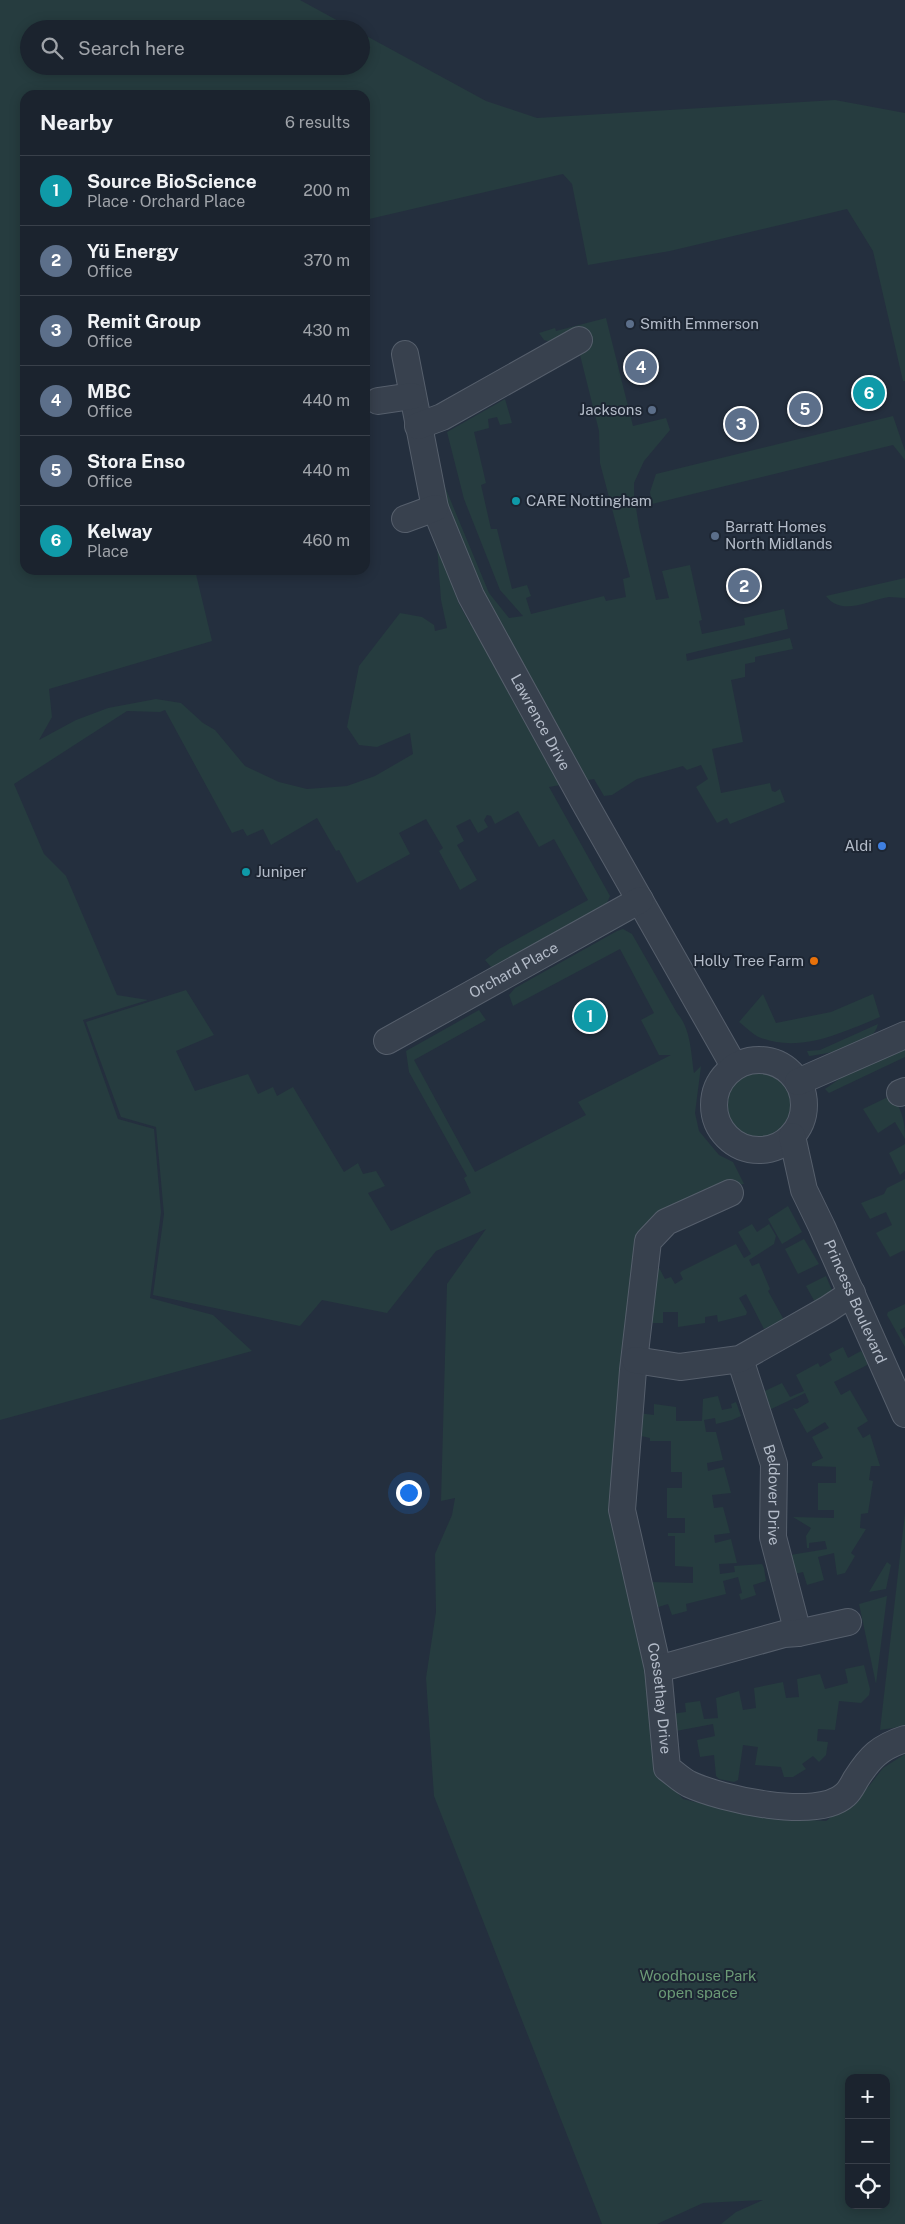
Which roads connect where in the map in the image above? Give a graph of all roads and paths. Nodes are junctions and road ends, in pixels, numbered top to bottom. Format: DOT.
graph roads {
  1 [pos="579,340"];
  2 [pos="405,354"];
  3 [pos="412,396"];
  4 [pos="378,401"];
  5 [pos="418,426"];
  6 [pos="435,508"];
  7 [pos="405,519"];
  8 [pos="640,900"];
  9 [pos="905,1035"];
  10 [pos="387,1041"];
  11 [pos="734,1066"];
  12 [pos="798,1082"];
  13 [pos="792,1136"];
  14 [pos="764,1150"];
  15 [pos="804,1190"];
  16 [pos="730,1193"];
  17 [pos="852,1293"];
  18 [pos="740,1359"];
  19 [pos="635,1360"];
  20 [pos="897,1374"];
  21 [pos="905,1414"];
  22 [pos="848,1622"];
  23 [pos="798,1633"];
  24 [pos="658,1669"];
  25 [pos="905,1739"];
  1 -- 5 [label="street"];
  2 -- 3 [label="street, Lawrence Drive"];
  3 -- 4 [label="street"];
  3 -- 5 [label="street, Lawrence Drive"];
  5 -- 6 [label="street, Lawrence Drive"];
  6 -- 7 [label="street"];
  6 -- 8 [label="street, Lawrence Drive"];
  8 -- 10 [label="street, Orchard Place"];
  8 -- 11 [label="street, Lawrence Drive"];
  9 -- 12 [label="street"];
  11 -- 12 [label="street"];
  11 -- 14 [label="street"];
  12 -- 13 [label="street"];
  13 -- 14 [label="street"];
  13 -- 15 [label="street, Princess Boulevard"];
  14 -- 15 [label="street, Princess Boulevard"];
  15 -- 17 [label="street, Princess Boulevard"];
  16 -- 19 [label="street, Cossethay Drive"];
  17 -- 18 [label="street"];
  17 -- 20 [label="street, Princess Boulevard"];
  18 -- 19 [label="street"];
  18 -- 23 [label="street, Beldover Drive"];
  19 -- 24 [label="street, Cossethay Drive"];
  20 -- 21 [label="street, Princess Boulevard"];
  22 -- 23 [label="street"];
  23 -- 24 [label="street"];
  24 -- 25 [label="street, Cossethay Drive"];
}
